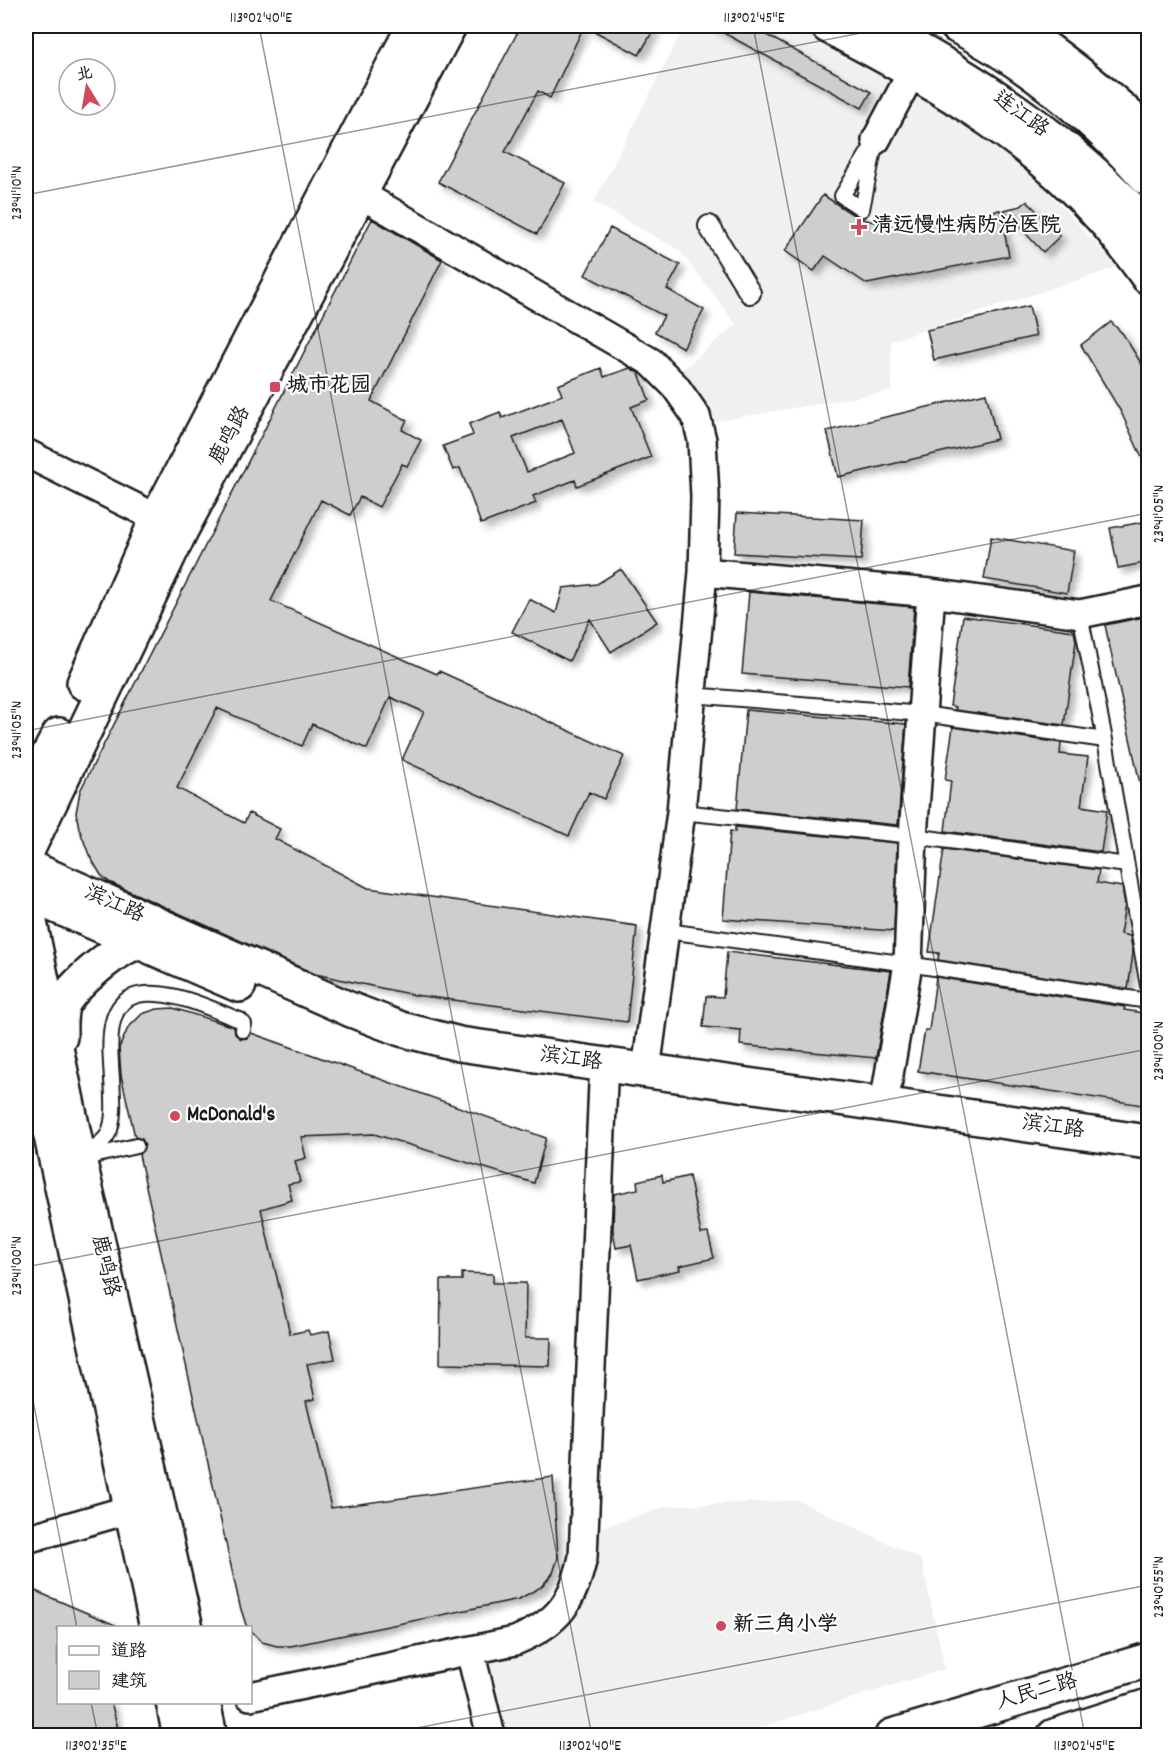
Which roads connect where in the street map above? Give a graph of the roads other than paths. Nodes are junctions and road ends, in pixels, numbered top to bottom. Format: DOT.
graph roads {
  1 [pos="414,26"];
  2 [pos="449,26"];
  3 [pos="828,26"];
  4 [pos="875,26"];
  5 [pos="1014,26"];
  6 [pos="970,27"];
  7 [pos="918,61"];
  8 [pos="876,140"];
  9 [pos="1141,141"];
  10 [pos="1149,178"];
  11 [pos="360,194"];
  12 [pos="709,226"];
  13 [pos="1149,228"];
  14 [pos="1149,277"];
  15 [pos="750,294"];
  16 [pos="26,453"];
  17 [pos="169,525"];
  18 [pos="703,572"];
  19 [pos="932,593"];
  20 [pos="1149,600"];
  21 [pos="1080,614"];
  22 [pos="691,695"];
  23 [pos="923,714"];
  24 [pos="67,720"];
  25 [pos="1105,740"];
  26 [pos="26,759"];
  27 [pos="26,798"];
  28 [pos="681,812"];
  29 [pos="913,836"];
  30 [pos="26,853"];
  31 [pos="1126,865"];
  32 [pos="26,866"];
  33 [pos="26,893"];
  34 [pos="26,903"];
  35 [pos="667,931"];
  36 [pos="139,943"];
  37 [pos="908,964"];
  38 [pos="1149,986"];
  39 [pos="1149,1001"];
  40 [pos="26,1020"];
  41 [pos="243,1030"];
  42 [pos="60,1063"];
  43 [pos="646,1070"];
  44 [pos="603,1083"];
  45 [pos="884,1104"];
  46 [pos="1149,1142"];
  47 [pos="136,1146"];
  48 [pos="79,1157"];
  49 [pos="1149,1165"];
  50 [pos="131,1509"];
  51 [pos="26,1539"];
  52 [pos="157,1626"];
  53 [pos="186,1626"];
  54 [pos="470,1651"];
  55 [pos="1149,1660"];
  56 [pos="252,1696"];
  57 [pos="1149,1706"];
  58 [pos="201,1710"];
  59 [pos="180,1736"];
  60 [pos="491,1736"];
  61 [pos="892,1736"];
  62 [pos="1054,1736"];
  1 -- 17 [label="street, 鹿鸣路"];
  2 -- 11 [label="street, 鹿鸣路"];
  3 -- 7 [label="street"];
  4 -- 7 [label="street, 连江路"];
  5 -- 9 [label="street"];
  6 -- 9 [label="street, 连江路"];
  7 -- 8 [label="street"];
  7 -- 13 [label="street, 连江路"];
  7 -- 14 [label="street"];
  9 -- 10 [label="street, 连江路"];
  11 -- 17 [label="street, 鹿鸣路"];
  11 -- 18 [label="street"];
  12 -- 15 [label="street"];
  16 -- 17 [label="street"];
  17 -- 24 [label="street, 鹿鸣路"];
  17 -- 30 [label="street, 鹿鸣路"];
  18 -- 19 [label="street"];
  18 -- 22 [label="street"];
  19 -- 21 [label="street"];
  19 -- 23 [label="street"];
  20 -- 21 [label="street"];
  21 -- 25 [label="lane"];
  22 -- 23 [label="lane"];
  22 -- 28 [label="street"];
  23 -- 25 [label="lane"];
  23 -- 29 [label="street"];
  24 -- 26 [label="street"];
  24 -- 27 [label="street, 鹿鸣路"];
  25 -- 31 [label="lane"];
  28 -- 29 [label="lane"];
  28 -- 35 [label="street"];
  29 -- 31 [label="lane"];
  29 -- 37 [label="street"];
  31 -- 38 [label="lane"];
  32 -- 43 [label="street, 滨江路"];
  33 -- 36 [label="street, 滨江路"];
  34 -- 42 [label="street, 鹿鸣路"];
  35 -- 37 [label="lane"];
  35 -- 43 [label="street"];
  36 -- 42 [label="street"];
  36 -- 44 [label="street, 滨江路"];
  37 -- 39 [label="lane"];
  37 -- 45 [label="street"];
  40 -- 50 [label="street, 鹿鸣路"];
  41 -- 48 [label="lane"];
  42 -- 48 [label="street, 鹿鸣路"];
  43 -- 45 [label="street, 滨江路"];
  44 -- 49 [label="street, 滨江路"];
  44 -- 54 [label="street"];
  45 -- 46 [label="street, 滨江路"];
  47 -- 48 [label="lane"];
  48 -- 53 [label="street, 鹿鸣路"];
  50 -- 51 [label="street"];
  50 -- 52 [label="street, 鹿鸣路"];
  54 -- 56 [label="street"];
  54 -- 60 [label="street"];
  55 -- 61 [label="street, 人民二路"];
  57 -- 62 [label="street"];
  58 -- 59 [label="street"];
}
